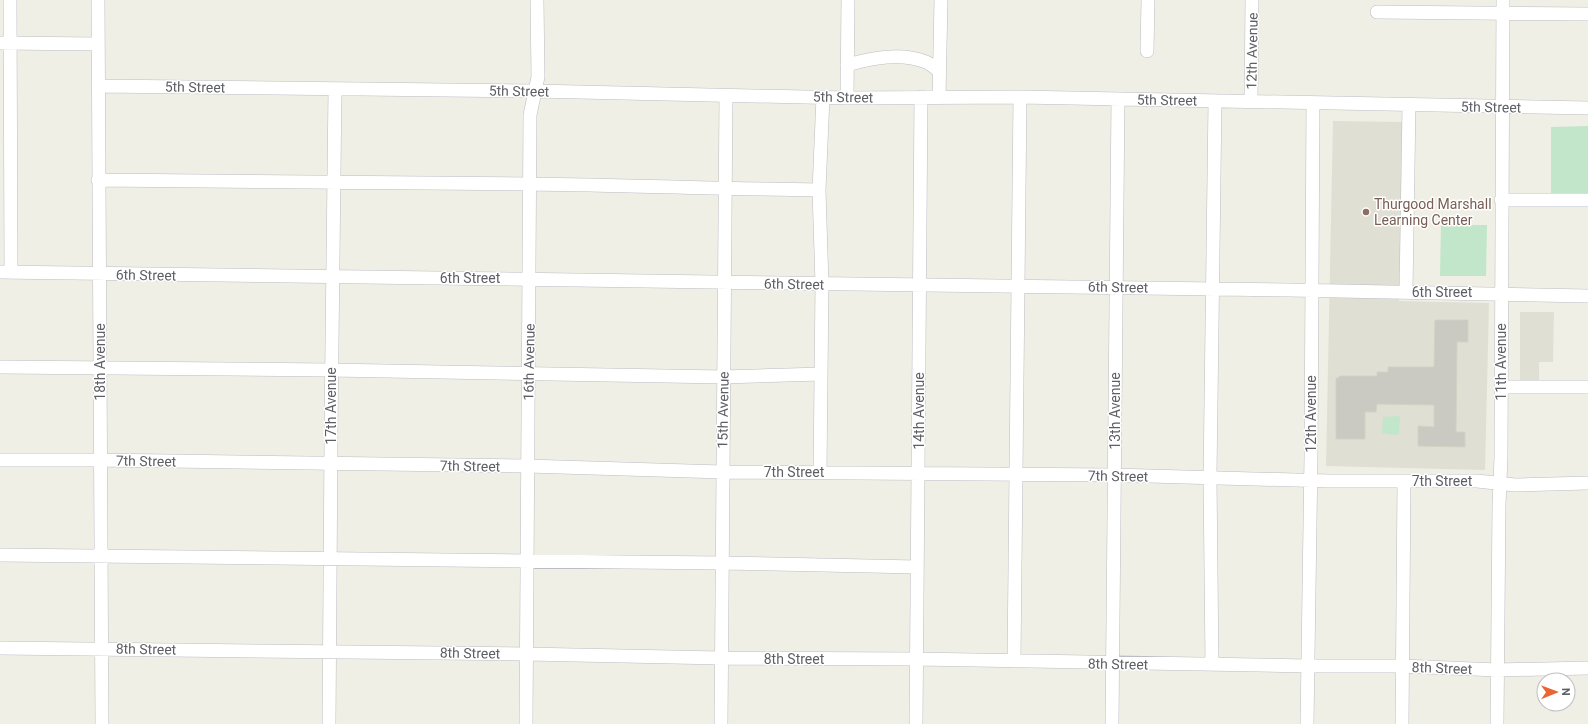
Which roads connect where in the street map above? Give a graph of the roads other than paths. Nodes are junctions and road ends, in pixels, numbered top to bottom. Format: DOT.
graph roads {
  1 [pos="10,0"];
  2 [pos="98,0"];
  3 [pos="537,0"];
  4 [pos="848,0"];
  5 [pos="941,0"];
  6 [pos="1148,0"];
  7 [pos="1252,0"];
  8 [pos="1503,6"];
  9 [pos="1377,12"];
  10 [pos="1588,14"];
  11 [pos="5,43"];
  12 [pos="98,44"];
  13 [pos="1147,51"];
  14 [pos="847,65"];
  15 [pos="940,71"];
  16 [pos="98,86"];
  17 [pos="335,89"];
  18 [pos="535,91"];
  19 [pos="726,96"];
  20 [pos="823,97"];
  21 [pos="921,97"];
  22 [pos="939,97"];
  23 [pos="1020,97"];
  24 [pos="847,98"];
  25 [pos="1118,99"];
  26 [pos="1215,101"];
  27 [pos="1251,102"];
  28 [pos="1313,103"];
  29 [pos="1409,105"];
  30 [pos="1501,107"];
  31 [pos="1588,108"];
  32 [pos="98,180"];
  33 [pos="333,183"];
  34 [pos="530,184"];
  35 [pos="725,189"];
  36 [pos="819,190"];
  37 [pos="1502,200"];
  38 [pos="1588,200"];
  39 [pos="6,272"];
  40 [pos="99,274"];
  41 [pos="331,277"];
  42 [pos="529,279"];
  43 [pos="725,283"];
  44 [pos="822,284"];
  45 [pos="920,285"];
  46 [pos="1018,286"];
  47 [pos="1116,287"];
  48 [pos="1213,289"];
  49 [pos="1311,290"];
  50 [pos="1406,292"];
  51 [pos="1500,294"];
  52 [pos="1588,296"];
  53 [pos="0,367"];
  54 [pos="100,368"];
  55 [pos="331,370"];
  56 [pos="529,374"];
  57 [pos="821,374"];
  58 [pos="724,378"];
  59 [pos="1501,387"];
  60 [pos="1588,387"];
  61 [pos="0,460"];
  62 [pos="99,460"];
  63 [pos="331,463"];
  64 [pos="527,466"];
  65 [pos="722,472"];
  66 [pos="820,472"];
  67 [pos="919,474"];
  68 [pos="1016,475"];
  69 [pos="1114,475"];
  70 [pos="1210,477"];
  71 [pos="1310,480"];
  72 [pos="1404,481"];
  73 [pos="1500,483"];
  74 [pos="1588,483"];
  75 [pos="0,555"];
  76 [pos="102,555"];
  77 [pos="331,558"];
  78 [pos="526,560"];
  79 [pos="722,563"];
  80 [pos="917,567"];
  81 [pos="0,648"];
  82 [pos="102,649"];
  83 [pos="330,651"];
  84 [pos="526,654"];
  85 [pos="721,658"];
  86 [pos="916,659"];
  87 [pos="1014,662"];
  88 [pos="1112,664"];
  89 [pos="1212,665"];
  90 [pos="1307,666"];
  91 [pos="1402,666"];
  92 [pos="1588,668"];
  93 [pos="1497,670"];
  94 [pos="102,724"];
  95 [pos="329,724"];
  96 [pos="526,724"];
  97 [pos="721,724"];
  98 [pos="916,724"];
  99 [pos="1112,724"];
  100 [pos="1307,724"];
  101 [pos="1402,724"];
  102 [pos="1497,724"];
  1 -- 11 [label="street"];
  2 -- 12 [label="street, 18th Avenue"];
  3 -- 18 [label="street, 16th Avenue"];
  4 -- 14 [label="street"];
  5 -- 15 [label="street"];
  6 -- 13 [label="street"];
  7 -- 27 [label="street, 12th Avenue"];
  8 -- 9 [label="street"];
  8 -- 10 [label="street"];
  8 -- 30 [label="street, 11th Avenue"];
  11 -- 12 [label="street"];
  11 -- 39 [label="street"];
  12 -- 16 [label="street, 18th Avenue"];
  14 -- 15 [label="street"];
  14 -- 24 [label="street"];
  15 -- 22 [label="street"];
  16 -- 17 [label="street, 5th Street"];
  16 -- 32 [label="street, 18th Avenue"];
  17 -- 18 [label="street, 5th Street"];
  17 -- 33 [label="street, 17th Avenue"];
  18 -- 19 [label="street, 5th Street"];
  18 -- 34 [label="street, 16th Avenue"];
  19 -- 20 [label="street, 5th Street"];
  19 -- 35 [label="street, 15th Avenue"];
  20 -- 24 [label="street, 5th Street"];
  20 -- 36 [label="street"];
  21 -- 22 [label="street, 5th Street"];
  21 -- 24 [label="street, 5th Street"];
  21 -- 45 [label="street, 14th Avenue"];
  22 -- 23 [label="street, 5th Street"];
  23 -- 25 [label="street, 5th Street"];
  23 -- 46 [label="street"];
  25 -- 26 [label="street, 5th Street"];
  25 -- 47 [label="street, 13th Avenue"];
  26 -- 27 [label="street, 5th Street"];
  26 -- 48 [label="street"];
  27 -- 28 [label="street, 5th Street"];
  28 -- 29 [label="street, 5th Street"];
  28 -- 49 [label="street, 12th Avenue"];
  29 -- 30 [label="street, 5th Street"];
  29 -- 50 [label="street"];
  30 -- 31 [label="street, 5th Street"];
  30 -- 37 [label="street, 11th Avenue"];
  32 -- 33 [label="street"];
  32 -- 40 [label="street, 18th Avenue"];
  33 -- 34 [label="street"];
  33 -- 41 [label="street, 17th Avenue"];
  34 -- 35 [label="street"];
  34 -- 42 [label="street, 16th Avenue"];
  35 -- 36 [label="street"];
  35 -- 43 [label="street, 15th Avenue"];
  36 -- 44 [label="street"];
  37 -- 38 [label="street"];
  37 -- 51 [label="street, 11th Avenue"];
  39 -- 40 [label="street, 6th Street"];
  40 -- 41 [label="street, 6th Street"];
  40 -- 54 [label="street, 18th Avenue"];
  41 -- 42 [label="street, 6th Street"];
  41 -- 55 [label="street, 17th Avenue"];
  42 -- 43 [label="street, 6th Street"];
  42 -- 56 [label="street, 16th Avenue"];
  43 -- 44 [label="street, 6th Street"];
  43 -- 58 [label="street, 15th Avenue"];
  44 -- 45 [label="street, 6th Street"];
  44 -- 57 [label="street"];
  45 -- 46 [label="street, 6th Street"];
  45 -- 67 [label="street, 14th Avenue"];
  46 -- 47 [label="street, 6th Street"];
  46 -- 68 [label="street"];
  47 -- 48 [label="street, 6th Street"];
  47 -- 69 [label="street, 13th Avenue"];
  48 -- 49 [label="street, 6th Street"];
  48 -- 70 [label="street"];
  49 -- 50 [label="street, 6th Street"];
  49 -- 71 [label="street, 12th Avenue"];
  50 -- 51 [label="street, 6th Street"];
  51 -- 52 [label="street, 6th Street"];
  51 -- 59 [label="street, 11th Avenue"];
  53 -- 54 [label="street"];
  54 -- 55 [label="street"];
  54 -- 62 [label="street, 18th Avenue"];
  55 -- 56 [label="street"];
  55 -- 63 [label="street, 17th Avenue"];
  56 -- 58 [label="street"];
  56 -- 64 [label="street, 16th Avenue"];
  57 -- 58 [label="street"];
  57 -- 66 [label="street"];
  58 -- 65 [label="street, 15th Avenue"];
  59 -- 60 [label="street"];
  59 -- 73 [label="street, 11th Avenue"];
  61 -- 62 [label="street, 7th Street"];
  62 -- 63 [label="street, 7th Street"];
  62 -- 76 [label="street, 18th Avenue"];
  63 -- 64 [label="street, 7th Street"];
  63 -- 77 [label="street, 17th Avenue"];
  64 -- 65 [label="street, 7th Street"];
  64 -- 78 [label="street, 16th Avenue"];
  65 -- 66 [label="street, 7th Street"];
  65 -- 79 [label="street, 15th Avenue"];
  66 -- 67 [label="street, 7th Street"];
  67 -- 68 [label="street, 7th Street"];
  67 -- 80 [label="street, 14th Avenue"];
  68 -- 69 [label="street, 7th Street"];
  68 -- 87 [label="street"];
  69 -- 70 [label="street, 7th Street"];
  69 -- 88 [label="street, 13th Avenue"];
  70 -- 71 [label="street, 7th Street"];
  70 -- 89 [label="street"];
  71 -- 72 [label="street, 7th Street"];
  71 -- 90 [label="street, 12th Avenue"];
  72 -- 73 [label="street, 7th Street"];
  72 -- 91 [label="street"];
  73 -- 74 [label="street, 7th Street"];
  73 -- 93 [label="street, 11th Avenue"];
  75 -- 76 [label="street"];
  76 -- 77 [label="street"];
  76 -- 82 [label="street, 18th Avenue"];
  77 -- 78 [label="street"];
  77 -- 83 [label="street, 17th Avenue"];
  78 -- 79 [label="street"];
  78 -- 84 [label="street, 16th Avenue"];
  79 -- 80 [label="street"];
  79 -- 85 [label="street, 15th Avenue"];
  80 -- 86 [label="street, 14th Avenue"];
  81 -- 82 [label="street, 8th Street"];
  82 -- 83 [label="street, 8th Street"];
  82 -- 94 [label="street, 18th Avenue"];
  83 -- 84 [label="street, 8th Street"];
  83 -- 95 [label="street, 17th Avenue"];
  84 -- 85 [label="street, 8th Street"];
  84 -- 96 [label="street, 16th Avenue"];
  85 -- 86 [label="street, 8th Street"];
  85 -- 97 [label="street, 15th Avenue"];
  86 -- 87 [label="street, 8th Street"];
  86 -- 98 [label="street, 14th Avenue"];
  87 -- 88 [label="street, 8th Street"];
  88 -- 89 [label="street, 8th Street"];
  88 -- 99 [label="street, 13th Avenue"];
  89 -- 90 [label="street, 8th Street"];
  90 -- 91 [label="street, 8th Street"];
  90 -- 100 [label="street, 12th Avenue"];
  91 -- 93 [label="street, 8th Street"];
  91 -- 101 [label="street"];
  92 -- 93 [label="street, 8th Street"];
  93 -- 102 [label="street, 11th Avenue"];
}
